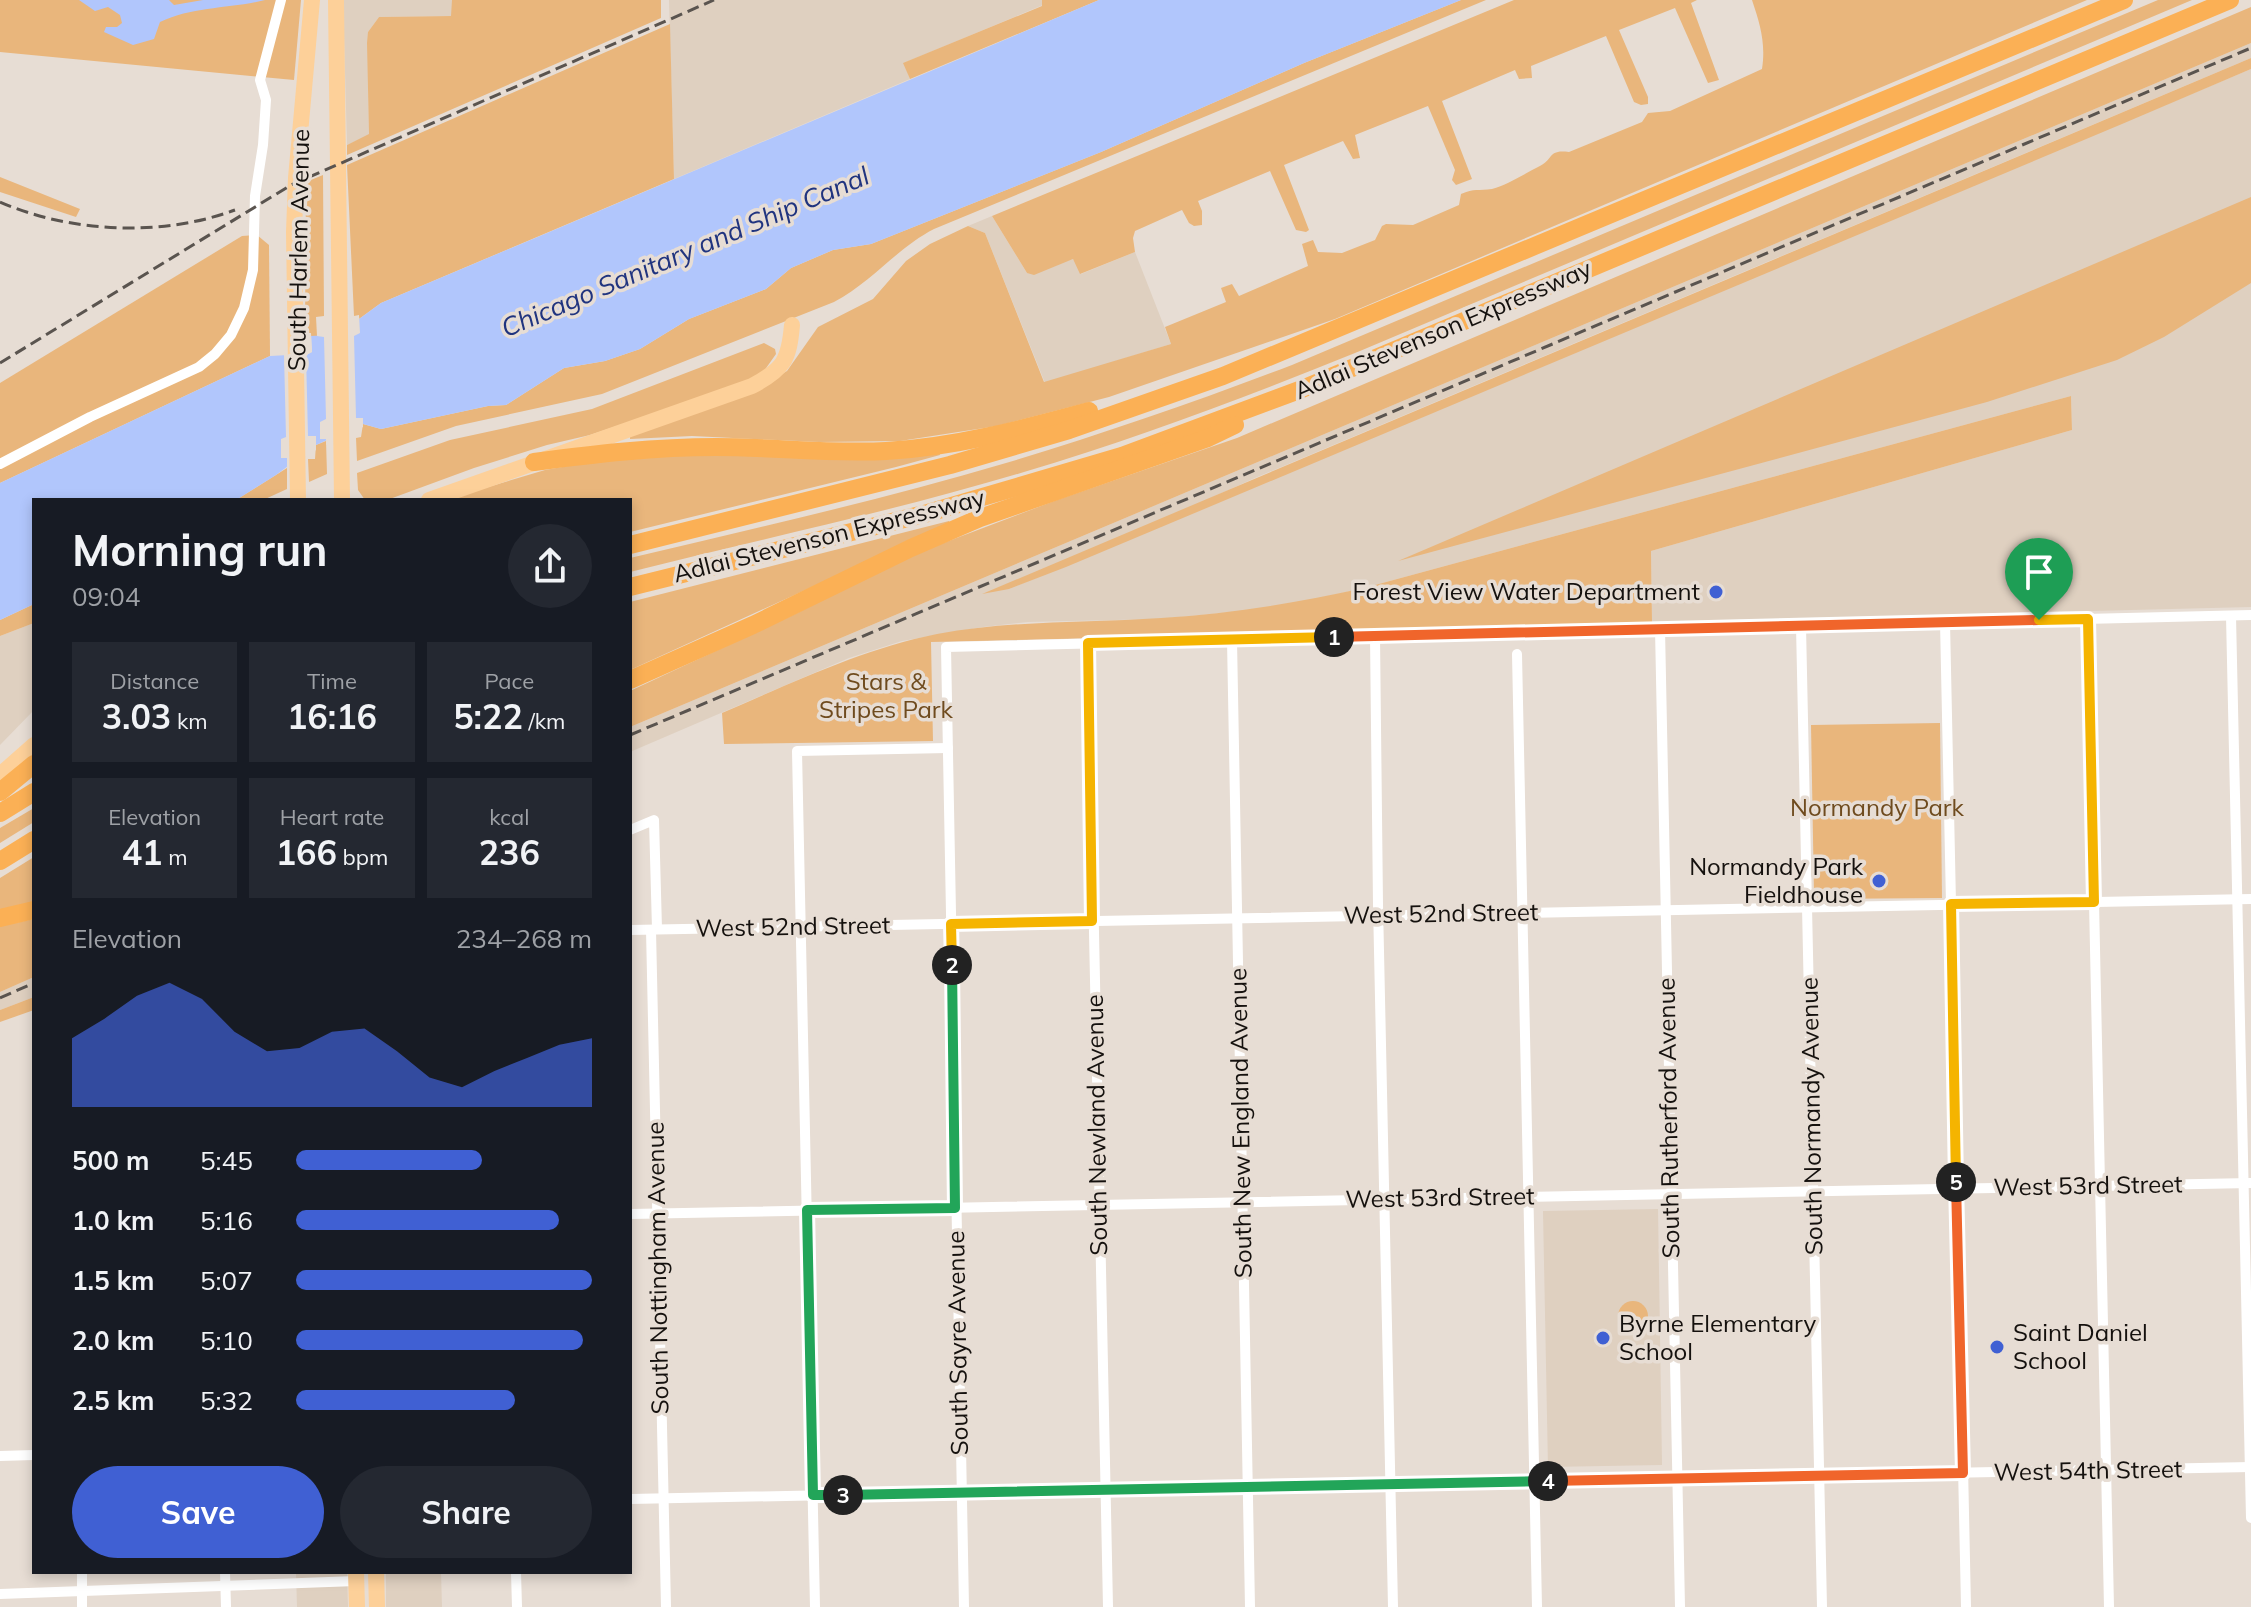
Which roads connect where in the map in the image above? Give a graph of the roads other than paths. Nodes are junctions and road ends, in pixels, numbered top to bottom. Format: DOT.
graph roads {
  1 [pos="281,0"];
  2 [pos="312,0"];
  3 [pos="336,0"];
  4 [pos="2124,0"];
  5 [pos="2230,0"];
  6 [pos="792,325"];
  7 [pos="1223,376"];
  8 [pos="1302,389"];
  9 [pos="534,462"];
  10 [pos="0,464"];
  11 [pos="342,493"];
  12 [pos="298,498"];
  13 [pos="435,498"];
  14 [pos="632,544"];
  15 [pos="632,587"];
  16 [pos="2251,615"];
  17 [pos="2231,616"];
  18 [pos="2088,619"];
  19 [pos="1945,622"];
  20 [pos="1801,626"];
  21 [pos="1660,629"];
  22 [pos="1375,636"];
  23 [pos="1232,640"];
  24 [pos="1088,643"];
  25 [pos="1517,654"];
  26 [pos="632,679"];
  27 [pos="32,747"];
  28 [pos="948,748"];
  29 [pos="32,766"];
  30 [pos="0,775"];
  31 [pos="0,792"];
  32 [pos="32,793"];
  33 [pos="0,813"];
  34 [pos="632,829"];
  35 [pos="32,841"];
  36 [pos="0,861"];
  37 [pos="2238,899"];
  38 [pos="2251,899"];
  39 [pos="2094,902"];
  40 [pos="1951,904"];
  41 [pos="1807,907"];
  42 [pos="32,910"];
  43 [pos="1664,910"];
  44 [pos="1521,913"];
  45 [pos="1378,915"];
  46 [pos="0,918"];
  47 [pos="1237,918"];
  48 [pos="1092,921"];
  49 [pos="951,924"];
  50 [pos="802,927"];
  51 [pos="632,930"];
  52 [pos="654,930"];
  53 [pos="2247,1183"];
  54 [pos="2100,1186"];
  55 [pos="1956,1189"];
  56 [pos="1813,1191"];
  57 [pos="1671,1194"];
  58 [pos="1528,1196"];
  59 [pos="1384,1199"];
  60 [pos="1242,1202"];
  61 [pos="1099,1206"];
  62 [pos="955,1208"];
  63 [pos="807,1210"];
  64 [pos="632,1214"];
  65 [pos="657,1214"];
  66 [pos="32,1455"];
  67 [pos="0,1456"];
  68 [pos="2250,1467"];
  69 [pos="2106,1470"];
  70 [pos="1963,1473"];
  71 [pos="1819,1476"];
  72 [pos="1677,1478"];
  73 [pos="1533,1481"];
  74 [pos="1390,1484"];
  75 [pos="1248,1487"];
  76 [pos="1105,1489"];
  77 [pos="962,1492"];
  78 [pos="813,1495"];
  79 [pos="663,1498"];
  80 [pos="632,1499"];
  81 [pos="2251,1518"];
  82 [pos="82,1574"];
  83 [pos="225,1574"];
  84 [pos="376,1574"];
  85 [pos="516,1574"];
  86 [pos="356,1577"];
  87 [pos="226,1586"];
  88 [pos="82,1591"];
  89 [pos="0,1594"];
  90 [pos="82,1607"];
  91 [pos="226,1607"];
  92 [pos="357,1607"];
  93 [pos="377,1607"];
  94 [pos="517,1607"];
  95 [pos="666,1607"];
  96 [pos="815,1607"];
  97 [pos="964,1607"];
  98 [pos="1108,1607"];
  99 [pos="1250,1607"];
  100 [pos="1393,1607"];
  101 [pos="1537,1607"];
  102 [pos="1680,1607"];
  103 [pos="1822,1607"];
  104 [pos="1966,1607"];
  105 [pos="2109,1607"];
  1 -- 10 [label="street"];
  2 -- 12 [label="main road, South Harlem Avenue"];
  3 -- 11 [label="main road, South Harlem Avenue"];
  4 -- 7 [label="highway, Adlai Stevenson Expressway"];
  5 -- 8 [label="highway, Adlai Stevenson Expressway"];
  6 -- 9 [label="main road"];
  7 -- 9 [label="highway"];
  7 -- 14 [label="highway, Adlai Stevenson Expressway"];
  8 -- 15 [label="highway, Adlai Stevenson Expressway"];
  8 -- 26 [label="highway"];
  9 -- 13 [label="main road"];
  16 -- 17 [label="street"];
  17 -- 18 [label="street"];
  17 -- 37 [label="street"];
  18 -- 19 [label="street"];
  18 -- 39 [label="street"];
  19 -- 20 [label="street"];
  19 -- 40 [label="street"];
  20 -- 21 [label="street"];
  20 -- 41 [label="street, South Normandy Avenue"];
  21 -- 22 [label="street"];
  21 -- 43 [label="street, South Rutherford Avenue"];
  22 -- 23 [label="street"];
  22 -- 45 [label="street"];
  23 -- 24 [label="street"];
  23 -- 47 [label="street, South New England Avenue"];
  24 -- 28 [label="street, South Sayre Avenue"];
  24 -- 48 [label="street, South Newland Avenue"];
  25 -- 44 [label="street"];
  27 -- 30 [label="main road"];
  28 -- 49 [label="street, South Sayre Avenue"];
  28 -- 50 [label="street"];
  29 -- 31 [label="highway"];
  32 -- 33 [label="highway"];
  34 -- 52 [label="street, South Nottingham Avenue"];
  35 -- 36 [label="highway"];
  37 -- 38 [label="street, West 52nd Street"];
  37 -- 39 [label="street, West 52nd Street"];
  37 -- 53 [label="street"];
  39 -- 40 [label="street, West 52nd Street"];
  39 -- 54 [label="street"];
  40 -- 41 [label="street, West 52nd Street"];
  40 -- 55 [label="street"];
  41 -- 43 [label="street, West 52nd Street"];
  41 -- 56 [label="street, South Normandy Avenue"];
  42 -- 46 [label="highway"];
  43 -- 44 [label="street, West 52nd Street"];
  43 -- 57 [label="street, South Rutherford Avenue"];
  44 -- 45 [label="street, West 52nd Street"];
  44 -- 58 [label="street"];
  45 -- 47 [label="street, West 52nd Street"];
  45 -- 59 [label="street"];
  47 -- 48 [label="street, West 52nd Street"];
  47 -- 60 [label="street, South New England Avenue"];
  48 -- 49 [label="street, West 52nd Street"];
  48 -- 61 [label="street, South Newland Avenue"];
  49 -- 50 [label="street, West 52nd Street"];
  49 -- 62 [label="street, South Sayre Avenue"];
  50 -- 52 [label="street, West 52nd Street"];
  50 -- 63 [label="street"];
  51 -- 52 [label="street, West 52nd Street"];
  52 -- 65 [label="street, South Nottingham Avenue"];
  53 -- 54 [label="street, West 53rd Street"];
  53 -- 68 [label="street"];
  54 -- 55 [label="street, West 53rd Street"];
  54 -- 69 [label="street"];
  55 -- 56 [label="street, West 53rd Street"];
  55 -- 70 [label="street"];
  56 -- 57 [label="street, West 53rd Street"];
  56 -- 71 [label="street, South Normandy Avenue"];
  57 -- 58 [label="street, West 53rd Street"];
  57 -- 72 [label="street, South Rutherford Avenue"];
  58 -- 59 [label="street, West 53rd Street"];
  58 -- 73 [label="street"];
  59 -- 60 [label="street, West 53rd Street"];
  59 -- 74 [label="street"];
  60 -- 61 [label="street, West 53rd Street"];
  60 -- 75 [label="street, South New England Avenue"];
  61 -- 62 [label="street, West 53rd Street"];
  61 -- 76 [label="street, South Newland Avenue"];
  62 -- 63 [label="street, West 53rd Street"];
  62 -- 77 [label="street, South Sayre Avenue"];
  63 -- 65 [label="street, West 53rd Street"];
  63 -- 78 [label="street"];
  64 -- 65 [label="street, West 53rd Street"];
  65 -- 79 [label="street, South Nottingham Avenue"];
  66 -- 67 [label="street"];
  68 -- 69 [label="street, West 54th Street"];
  68 -- 81 [label="street"];
  69 -- 70 [label="street, West 54th Street"];
  69 -- 105 [label="street"];
  70 -- 71 [label="street, West 54th Street"];
  70 -- 104 [label="street"];
  71 -- 72 [label="street, West 54th Street"];
  71 -- 103 [label="street, South Normandy Avenue"];
  72 -- 73 [label="street, West 54th Street"];
  72 -- 102 [label="street, South Rutherford Avenue"];
  73 -- 74 [label="street, West 54th Street"];
  73 -- 101 [label="street"];
  74 -- 75 [label="street, West 54th Street"];
  74 -- 100 [label="street"];
  75 -- 76 [label="street, West 54th Street"];
  75 -- 99 [label="street, South New England Avenue"];
  76 -- 77 [label="street, West 54th Street"];
  76 -- 98 [label="street, South Newland Avenue"];
  77 -- 78 [label="street, West 54th Street"];
  77 -- 97 [label="street, South Sayre Avenue"];
  78 -- 79 [label="street, West 54th Street"];
  78 -- 96 [label="street"];
  79 -- 80 [label="street, West 54th Street"];
  79 -- 95 [label="street, South Nottingham Avenue"];
  82 -- 88 [label="street"];
  83 -- 87 [label="street"];
  84 -- 93 [label="main road"];
  85 -- 94 [label="street"];
  86 -- 87 [label="street"];
  86 -- 92 [label="main road"];
  87 -- 88 [label="street"];
  87 -- 91 [label="street"];
  88 -- 89 [label="street"];
  88 -- 90 [label="street"];
}
